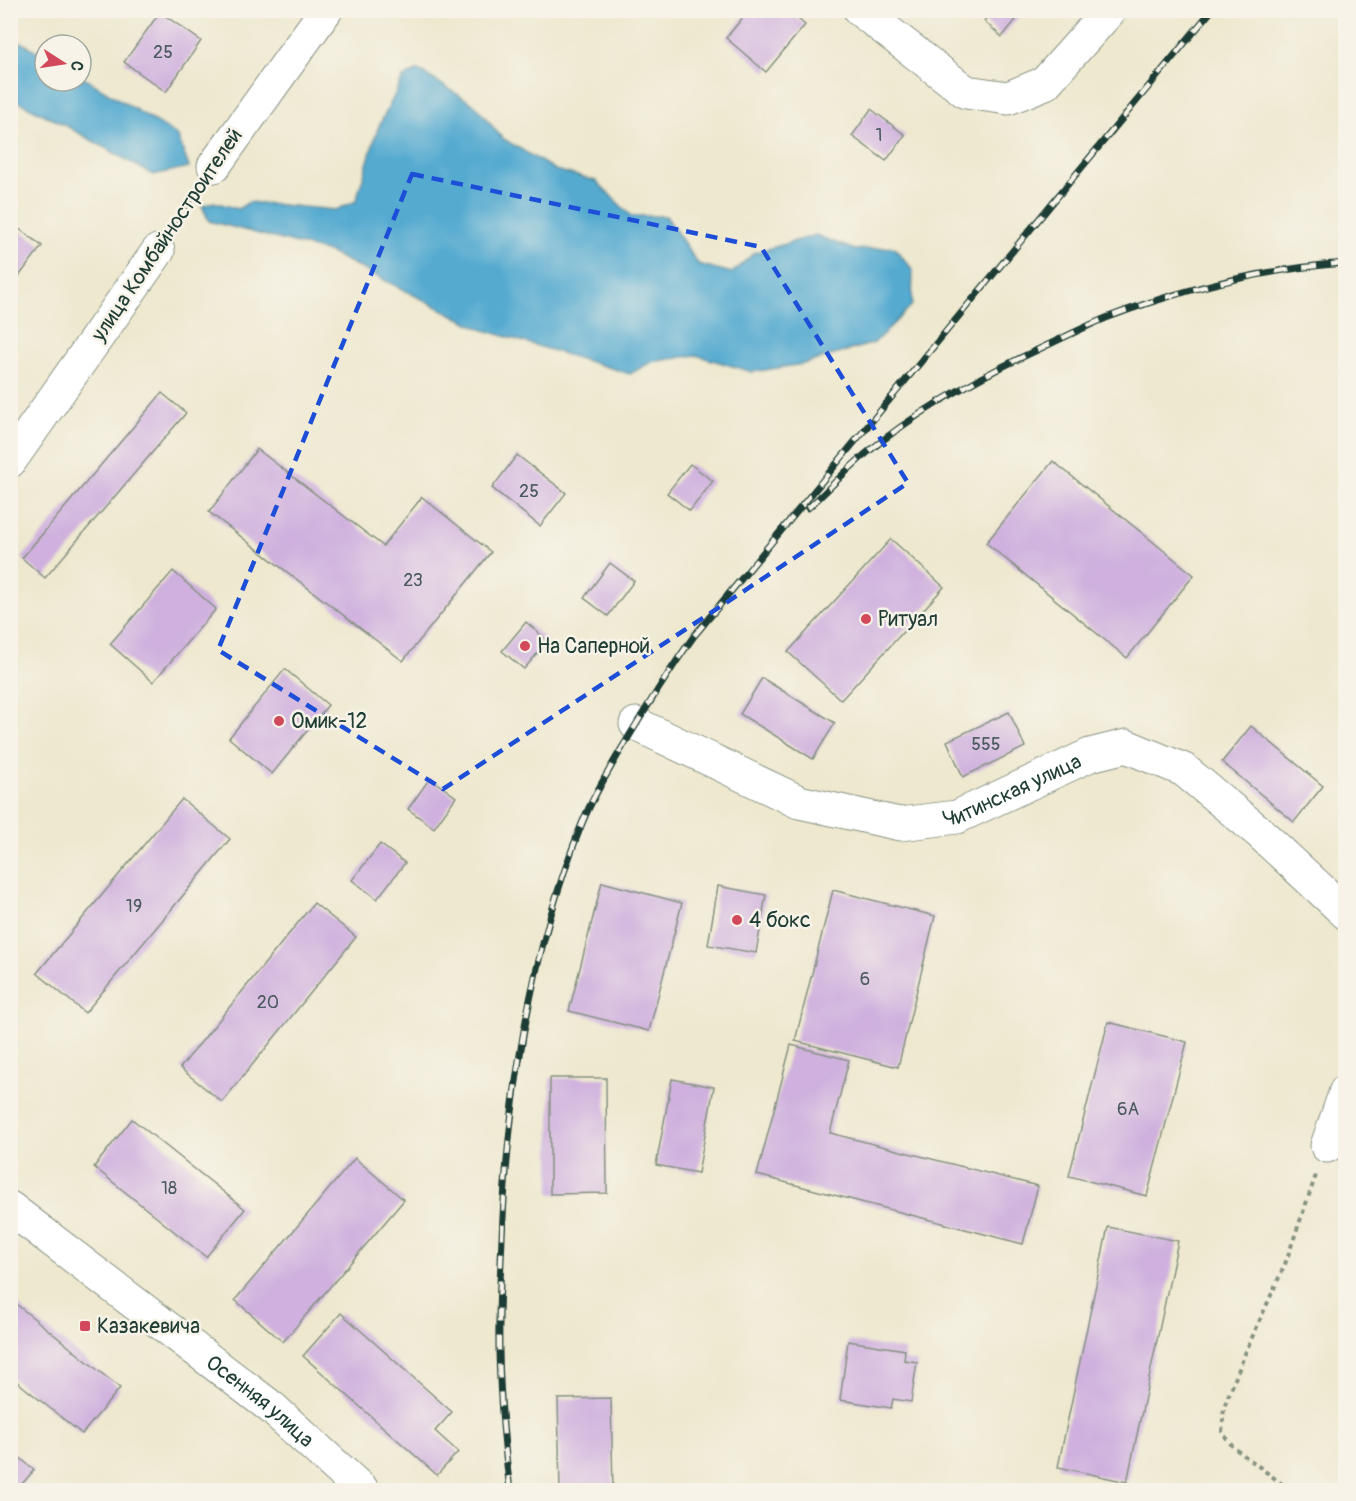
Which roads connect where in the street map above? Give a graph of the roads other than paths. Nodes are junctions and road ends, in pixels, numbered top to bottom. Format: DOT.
graph roads {
  1 [pos="326,10"];
  2 [pos="860,10"];
  3 [pos="1110,10"];
  4 [pos="214,166"];
  5 [pos="158,251"];
  6 [pos="10,461"];
  7 [pos="636,724"];
  8 [pos="1346,913"];
  9 [pos="1346,1091"];
  10 [pos="1327,1146"];
  11 [pos="10,1208"];
  12 [pos="362,1491"];
  1 -- 4 [label="street, улица Комбайностроителей"];
  2 -- 3 [label="street"];
  5 -- 6 [label="street, улица Комбайностроителей"];
  7 -- 8 [label="street, Читинская улица"];
  9 -- 10 [label="street"];
  11 -- 12 [label="street, Осенняя улица"];
}
